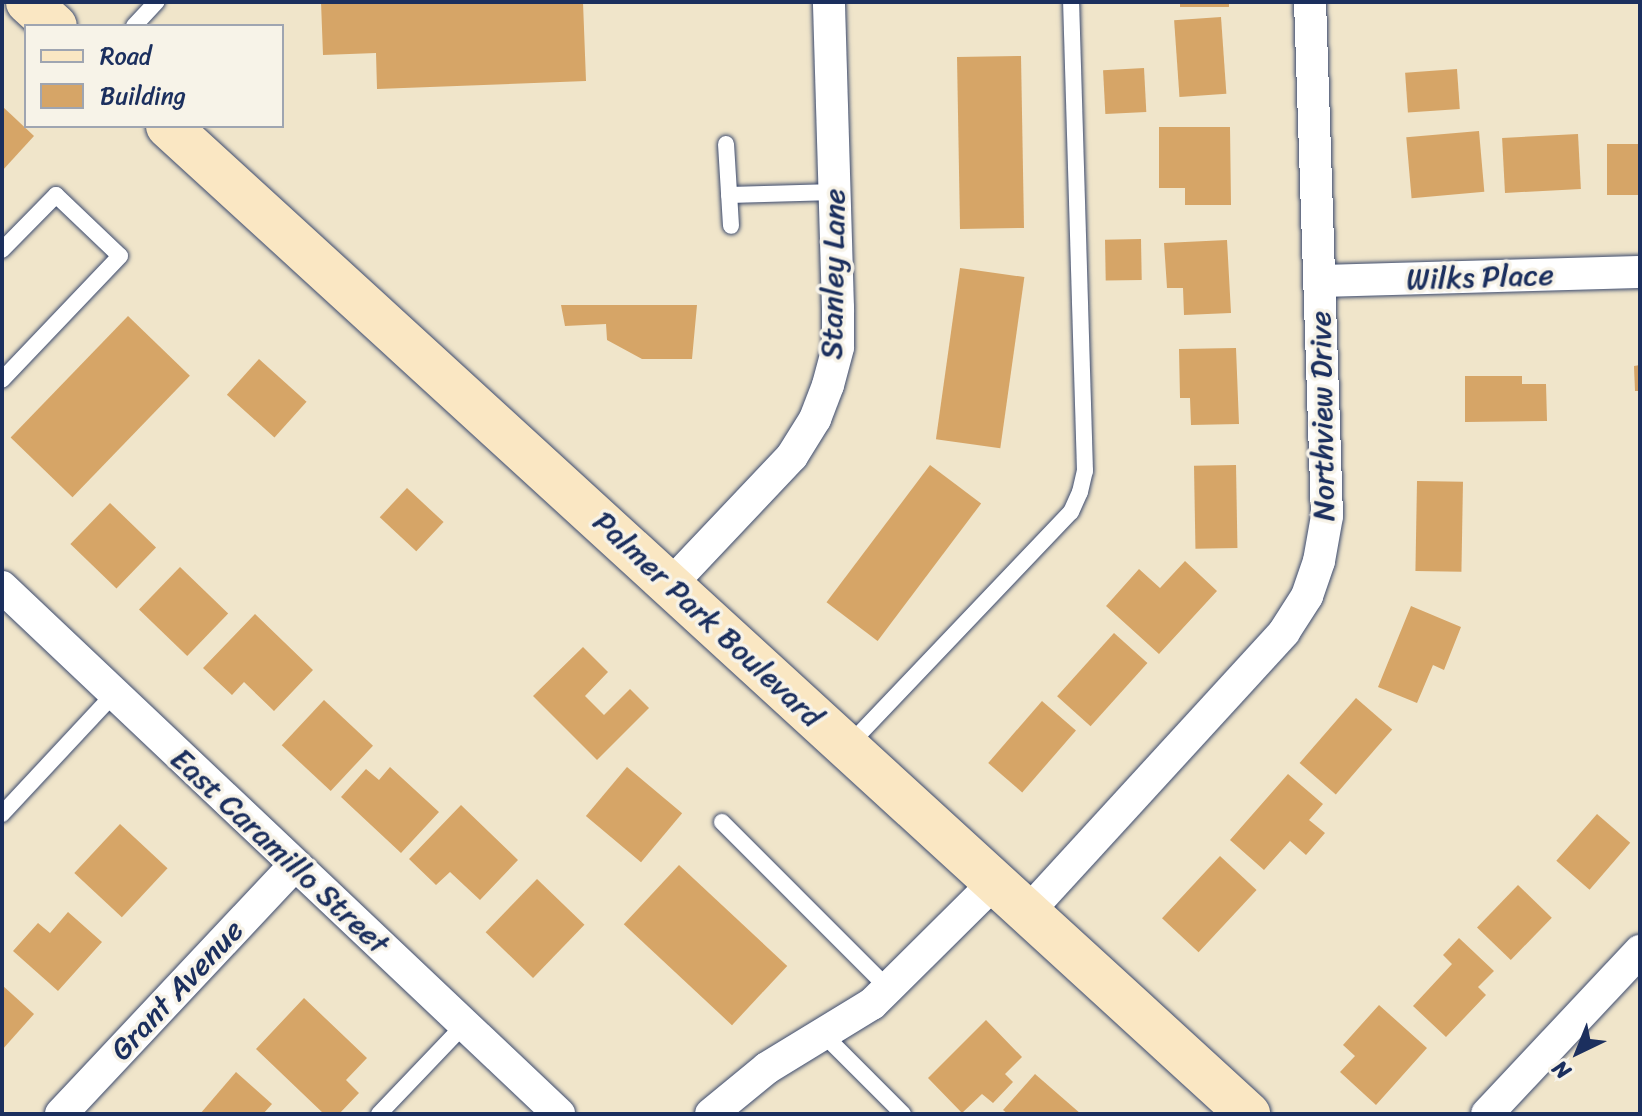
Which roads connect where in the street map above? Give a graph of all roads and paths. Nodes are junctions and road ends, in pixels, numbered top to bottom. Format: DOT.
graph roads {
  1 [pos="28,2"];
  2 [pos="156,2"];
  3 [pos="829,2"];
  4 [pos="1071,2"];
  5 [pos="1310,2"];
  6 [pos="53,24"];
  7 [pos="136,24"];
  8 [pos="170,128"];
  9 [pos="726,144"];
  10 [pos="835,192"];
  11 [pos="729,195"];
  12 [pos="731,226"];
  13 [pos="2,250"];
  14 [pos="1640,272"];
  15 [pos="1320,281"];
  16 [pos="2,380"];
  17 [pos="671,584"];
  18 [pos="2,587"];
  19 [pos="114,694"];
  20 [pos="847,747"];
  21 [pos="2,814"];
  22 [pos="722,822"];
  23 [pos="294,866"];
  24 [pos="994,883"];
  25 [pos="1026,914"];
  26 [pos="1640,951"];
  27 [pos="889,989"];
  28 [pos="464,1025"];
  29 [pos="823,1034"];
  30 [pos="61,1114"];
  31 [pos="379,1114"];
  32 [pos="559,1114"];
  33 [pos="711,1114"];
  34 [pos="903,1114"];
  35 [pos="1248,1114"];
  36 [pos="1487,1114"];
  1 -- 6 [label="main road"];
  2 -- 7 [label="lane"];
  3 -- 10 [label="street, Stanley Lane"];
  4 -- 20 [label="lane"];
  5 -- 15 [label="street, Northview Drive"];
  8 -- 17 [label="main road, Palmer Park Boulevard"];
  9 -- 11 [label="lane"];
  10 -- 11 [label="lane"];
  10 -- 17 [label="street, Stanley Lane"];
  11 -- 12 [label="lane"];
  13 -- 16 [label="lane"];
  14 -- 15 [label="street, Wilks Place"];
  15 -- 25 [label="street, Northview Drive"];
  17 -- 20 [label="main road, Palmer Park Boulevard"];
  18 -- 19 [label="street, East Caramillo Street"];
  19 -- 21 [label="lane"];
  19 -- 23 [label="street, East Caramillo Street"];
  20 -- 24 [label="main road, Palmer Park Boulevard"];
  22 -- 27 [label="lane"];
  23 -- 28 [label="street, East Caramillo Street"];
  23 -- 30 [label="street, Grant Avenue"];
  24 -- 25 [label="main road, Palmer Park Boulevard"];
  24 -- 27 [label="street"];
  25 -- 35 [label="main road, Palmer Park Boulevard"];
  26 -- 36 [label="street"];
  27 -- 29 [label="street"];
  28 -- 31 [label="lane"];
  28 -- 32 [label="street, East Caramillo Street"];
  29 -- 33 [label="street"];
  29 -- 34 [label="lane"];
}
